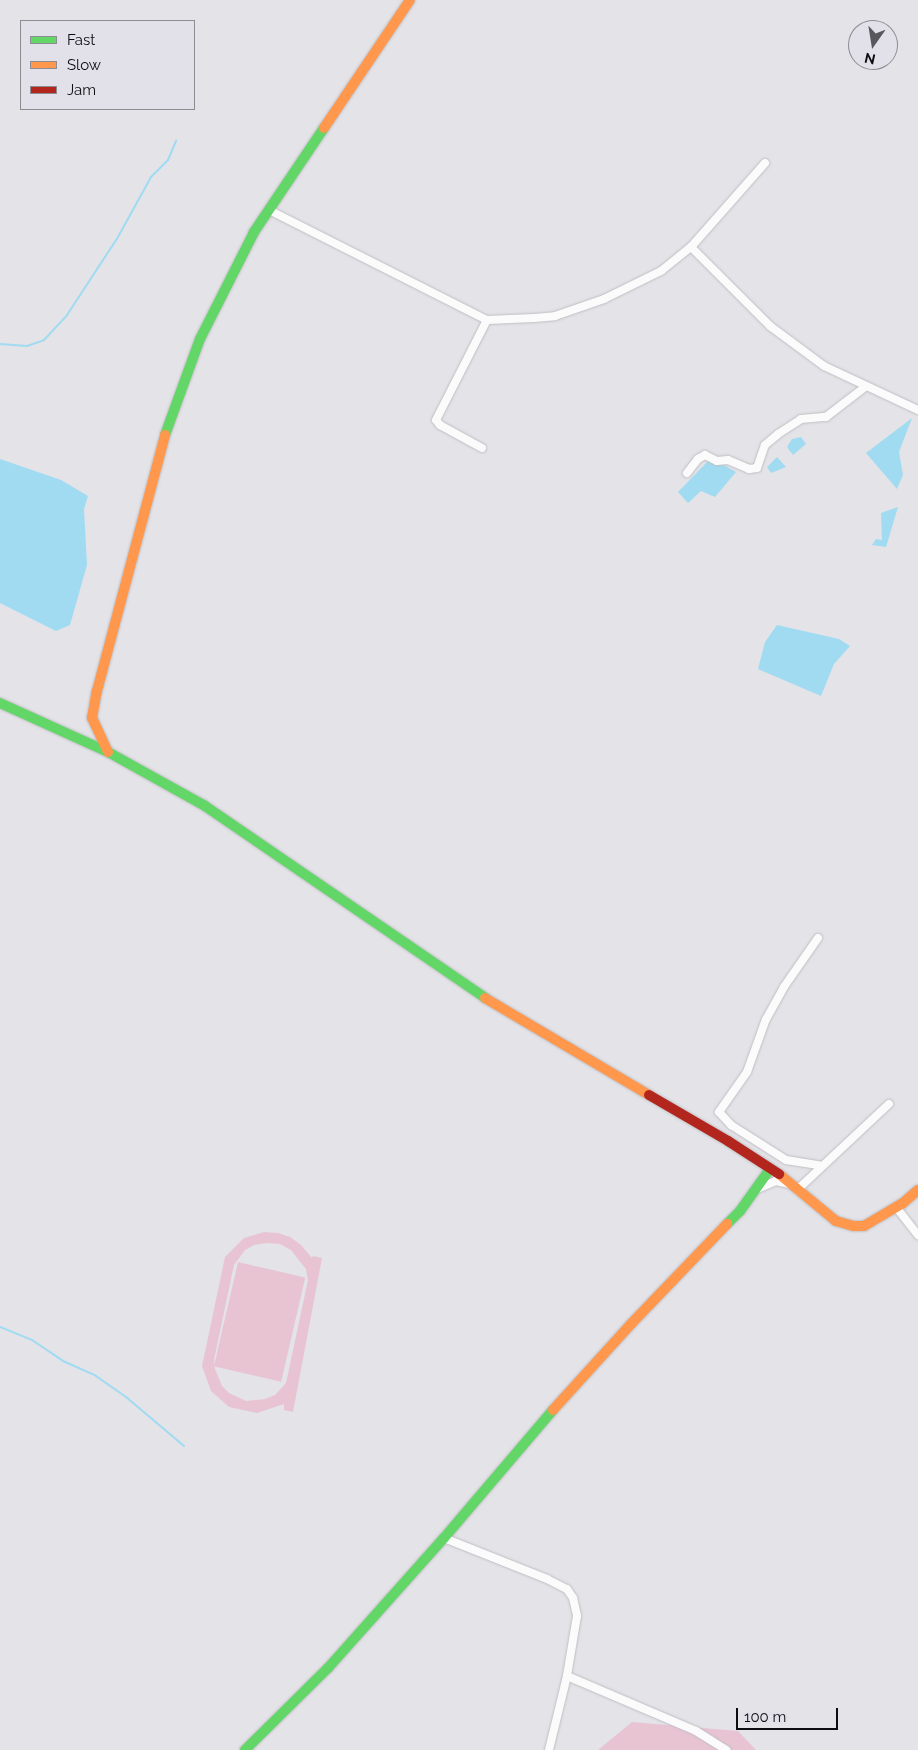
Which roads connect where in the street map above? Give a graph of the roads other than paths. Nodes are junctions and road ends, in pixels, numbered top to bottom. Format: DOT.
graph roads {
  1 [pos="410,0"];
  2 [pos="765,163"];
  3 [pos="269,210"];
  4 [pos="690,247"];
  5 [pos="486,320"];
  6 [pos="865,386"];
  7 [pos="918,410"];
  8 [pos="482,448"];
  9 [pos="687,473"];
  10 [pos="0,703"];
  11 [pos="108,752"];
  12 [pos="818,938"];
  13 [pos="889,1104"];
  14 [pos="822,1166"];
  15 [pos="770,1169"];
  16 [pos="795,1188"];
  17 [pos="918,1190"];
  18 [pos="752,1193"];
  19 [pos="896,1207"];
  20 [pos="918,1235"];
  21 [pos="444,1538"];
  22 [pos="567,1676"];
  23 [pos="245,1750"];
  24 [pos="549,1750"];
  25 [pos="726,1750"];
  1 -- 3 [label="street"];
  2 -- 4 [label="street"];
  3 -- 5 [label="street"];
  3 -- 11 [label="street"];
  4 -- 5 [label="street"];
  4 -- 6 [label="street"];
  5 -- 8 [label="street"];
  6 -- 7 [label="street"];
  6 -- 9 [label="street"];
  10 -- 11 [label="street"];
  11 -- 15 [label="street"];
  12 -- 14 [label="street"];
  13 -- 14 [label="street"];
  14 -- 16 [label="street"];
  15 -- 16 [label="street"];
  15 -- 18 [label="street"];
  16 -- 18 [label="street"];
  16 -- 19 [label="street"];
  17 -- 19 [label="street"];
  18 -- 21 [label="street"];
  19 -- 20 [label="street"];
  21 -- 22 [label="street"];
  21 -- 23 [label="street"];
  22 -- 24 [label="street"];
  22 -- 25 [label="street"];
}
